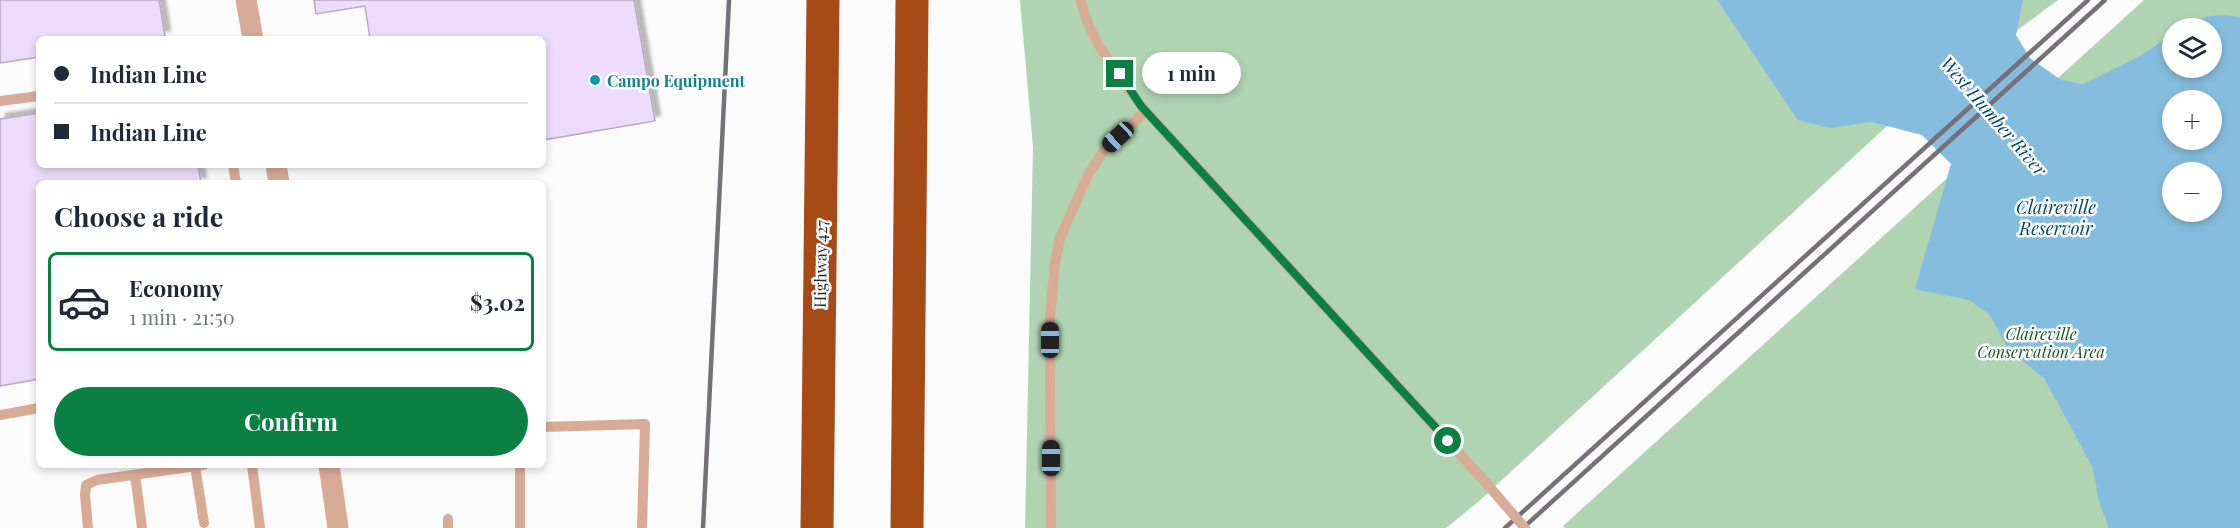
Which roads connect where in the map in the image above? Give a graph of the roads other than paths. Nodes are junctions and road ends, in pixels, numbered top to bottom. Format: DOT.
graph roads {
  1 [pos="246,0"];
  2 [pos="823,0"];
  3 [pos="912,0"];
  4 [pos="1081,0"];
  5 [pos="252,36"];
  6 [pos="36,96"];
  7 [pos="0,101"];
  8 [pos="1146,111"];
  9 [pos="36,409"];
  10 [pos="0,415"];
  11 [pos="546,427"];
  12 [pos="186,468"];
  13 [pos="200,468"];
  14 [pos="252,468"];
  15 [pos="329,468"];
  16 [pos="520,468"];
  17 [pos="135,475"];
  18 [pos="204,523"];
  19 [pos="88,528"];
  20 [pos="142,528"];
  21 [pos="260,528"];
  22 [pos="339,528"];
  23 [pos="520,528"];
  24 [pos="642,528"];
  25 [pos="817,528"];
  26 [pos="907,528"];
  27 [pos="1051,528"];
  28 [pos="1525,528"];
  1 -- 5 [label="street"];
  2 -- 25 [label="highway, Highway 427"];
  3 -- 26 [label="highway"];
  4 -- 8 [label="lane"];
  6 -- 7 [label="lane"];
  8 -- 27 [label="lane"];
  8 -- 28 [label="lane, bridge"];
  9 -- 10 [label="lane"];
  11 -- 24 [label="lane"];
  12 -- 17 [label="lane"];
  13 -- 18 [label="lane"];
  14 -- 21 [label="lane"];
  15 -- 22 [label="street"];
  16 -- 23 [label="lane"];
  17 -- 19 [label="lane"];
  17 -- 20 [label="lane"];
}
